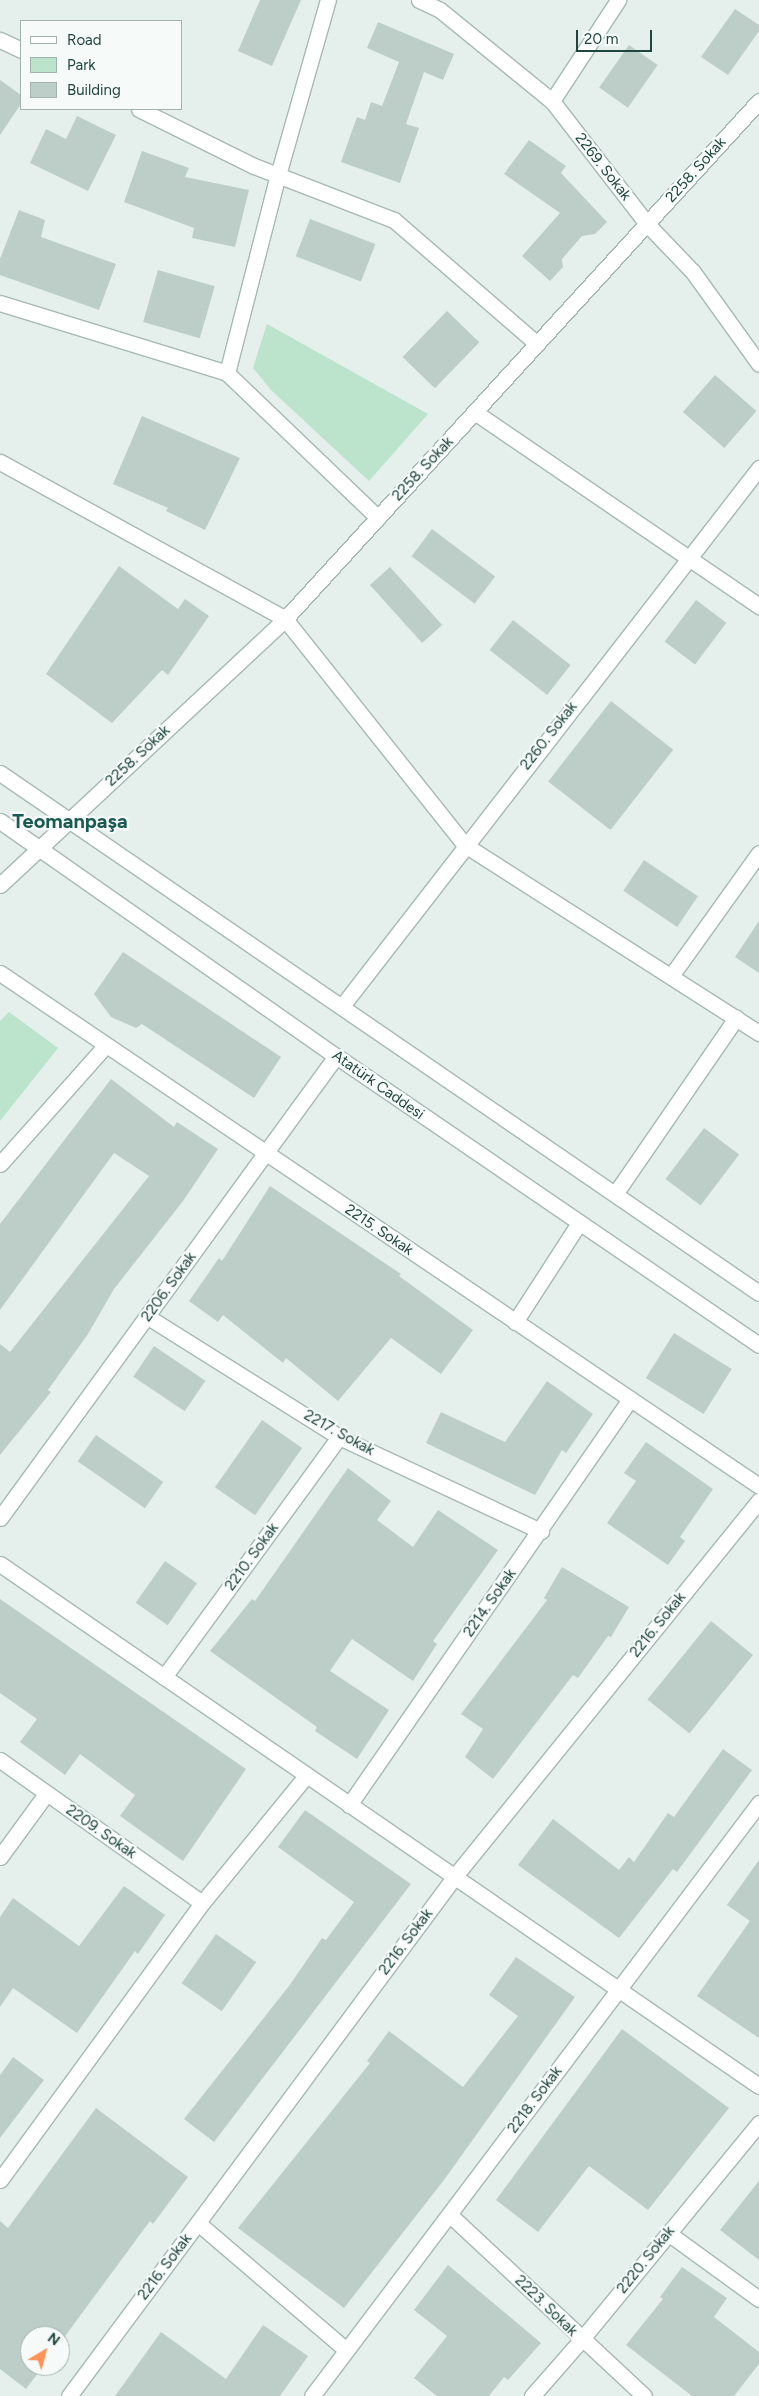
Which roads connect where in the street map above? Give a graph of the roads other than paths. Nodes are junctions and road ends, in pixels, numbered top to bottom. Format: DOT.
graph roads {
  1 [pos="328,0"];
  2 [pos="419,0"];
  3 [pos="618,0"];
  4 [pos="442,5"];
  5 [pos="0,40"];
  6 [pos="20,50"];
  7 [pos="552,101"];
  8 [pos="759,101"];
  9 [pos="141,110"];
  10 [pos="278,175"];
  11 [pos="647,224"];
  12 [pos="0,303"];
  13 [pos="536,344"];
  14 [pos="759,364"];
  15 [pos="226,373"];
  16 [pos="476,413"];
  17 [pos="0,462"];
  18 [pos="759,468"];
  19 [pos="378,518"];
  20 [pos="686,559"];
  21 [pos="759,606"];
  22 [pos="286,619"];
  23 [pos="0,773"];
  24 [pos="70,820"];
  25 [pos="0,821"];
  26 [pos="465,844"];
  27 [pos="38,847"];
  28 [pos="759,853"];
  29 [pos="0,885"];
  30 [pos="0,973"];
  31 [pos="671,976"];
  32 [pos="342,1006"];
  33 [pos="736,1018"];
  34 [pos="759,1033"];
  35 [pos="106,1045"];
  36 [pos="336,1056"];
  37 [pos="267,1155"];
  38 [pos="0,1164"];
  39 [pos="615,1194"];
  40 [pos="579,1223"];
  41 [pos="759,1293"];
  42 [pos="148,1317"];
  43 [pos="515,1322"];
  44 [pos="759,1345"];
  45 [pos="630,1399"];
  46 [pos="339,1437"];
  47 [pos="759,1486"];
  48 [pos="759,1501"];
  49 [pos="0,1518"];
  50 [pos="540,1531"];
  51 [pos="0,1564"];
  52 [pos="164,1677"];
  53 [pos="0,1760"];
  54 [pos="306,1776"];
  55 [pos="46,1794"];
  56 [pos="759,1803"];
  57 [pos="349,1805"];
  58 [pos="0,1857"];
  59 [pos="455,1876"];
  60 [pos="202,1903"];
  61 [pos="619,1988"];
  62 [pos="759,2086"];
  63 [pos="759,2123"];
  64 [pos="0,2180"];
  65 [pos="450,2215"];
  66 [pos="198,2223"];
  67 [pos="668,2233"];
  68 [pos="759,2299"];
  69 [pos="581,2340"];
  70 [pos="346,2350"];
  71 [pos="69,2396"];
  72 [pos="312,2396"];
  73 [pos="532,2396"];
  74 [pos="644,2396"];
  1 -- 10 [label="street"];
  2 -- 4 [label="street, 2269. Sokak"];
  3 -- 7 [label="street"];
  4 -- 7 [label="street, 2269. Sokak"];
  5 -- 6 [label="street"];
  7 -- 11 [label="street, 2269. Sokak"];
  8 -- 11 [label="street, 2258. Sokak"];
  9 -- 10 [label="street"];
  10 -- 13 [label="street"];
  10 -- 15 [label="street"];
  11 -- 13 [label="street, 2258. Sokak"];
  11 -- 14 [label="street, 2269. Sokak"];
  12 -- 15 [label="street"];
  13 -- 16 [label="street, 2258. Sokak"];
  15 -- 19 [label="street"];
  16 -- 19 [label="street, 2258. Sokak"];
  16 -- 20 [label="street"];
  17 -- 22 [label="street"];
  18 -- 20 [label="street, 2260. Sokak"];
  19 -- 22 [label="street, 2258. Sokak"];
  20 -- 21 [label="street"];
  20 -- 26 [label="street, 2260. Sokak"];
  22 -- 24 [label="street, 2258. Sokak"];
  22 -- 26 [label="street"];
  23 -- 24 [label="street"];
  24 -- 27 [label="street"];
  24 -- 32 [label="street"];
  25 -- 27 [label="street, Atatürk Caddesi"];
  26 -- 31 [label="street"];
  26 -- 32 [label="street, 2260. Sokak"];
  27 -- 29 [label="street"];
  27 -- 36 [label="street, Atatürk Caddesi"];
  28 -- 31 [label="street"];
  30 -- 35 [label="street, 2215. Sokak"];
  31 -- 33 [label="street"];
  32 -- 39 [label="street"];
  33 -- 34 [label="street"];
  33 -- 39 [label="street"];
  35 -- 37 [label="street, 2215. Sokak"];
  35 -- 38 [label="street"];
  36 -- 37 [label="street, 2206. Sokak"];
  36 -- 40 [label="street, Atatürk Caddesi"];
  37 -- 42 [label="street, 2206. Sokak"];
  37 -- 43 [label="street, 2215. Sokak"];
  39 -- 41 [label="street"];
  40 -- 43 [label="street"];
  40 -- 44 [label="street, Atatürk Caddesi"];
  42 -- 46 [label="street, 2217. Sokak"];
  42 -- 49 [label="street, 2206. Sokak"];
  43 -- 45 [label="street, 2215. Sokak"];
  45 -- 47 [label="street, 2215. Sokak"];
  45 -- 50 [label="street, 2214. Sokak"];
  46 -- 50 [label="street, 2217. Sokak"];
  46 -- 52 [label="street, 2210. Sokak"];
  48 -- 59 [label="street, 2216. Sokak"];
  50 -- 57 [label="street, 2214. Sokak"];
  51 -- 52 [label="street"];
  52 -- 54 [label="street"];
  53 -- 55 [label="street, 2209. Sokak"];
  54 -- 57 [label="street"];
  54 -- 60 [label="street"];
  55 -- 58 [label="street"];
  55 -- 60 [label="street, 2209. Sokak"];
  56 -- 61 [label="street, 2218. Sokak"];
  57 -- 59 [label="street"];
  59 -- 61 [label="street"];
  59 -- 66 [label="street, 2216. Sokak"];
  60 -- 64 [label="street"];
  61 -- 62 [label="street"];
  61 -- 65 [label="street, 2218. Sokak"];
  63 -- 67 [label="street, 2220. Sokak"];
  65 -- 69 [label="street, 2223. Sokak"];
  65 -- 70 [label="street, 2218. Sokak"];
  66 -- 70 [label="street"];
  66 -- 71 [label="street, 2216. Sokak"];
  67 -- 68 [label="street"];
  67 -- 69 [label="street, 2220. Sokak"];
  69 -- 73 [label="street, 2220. Sokak"];
  69 -- 74 [label="street, 2223. Sokak"];
  70 -- 72 [label="street, 2218. Sokak"];
}
